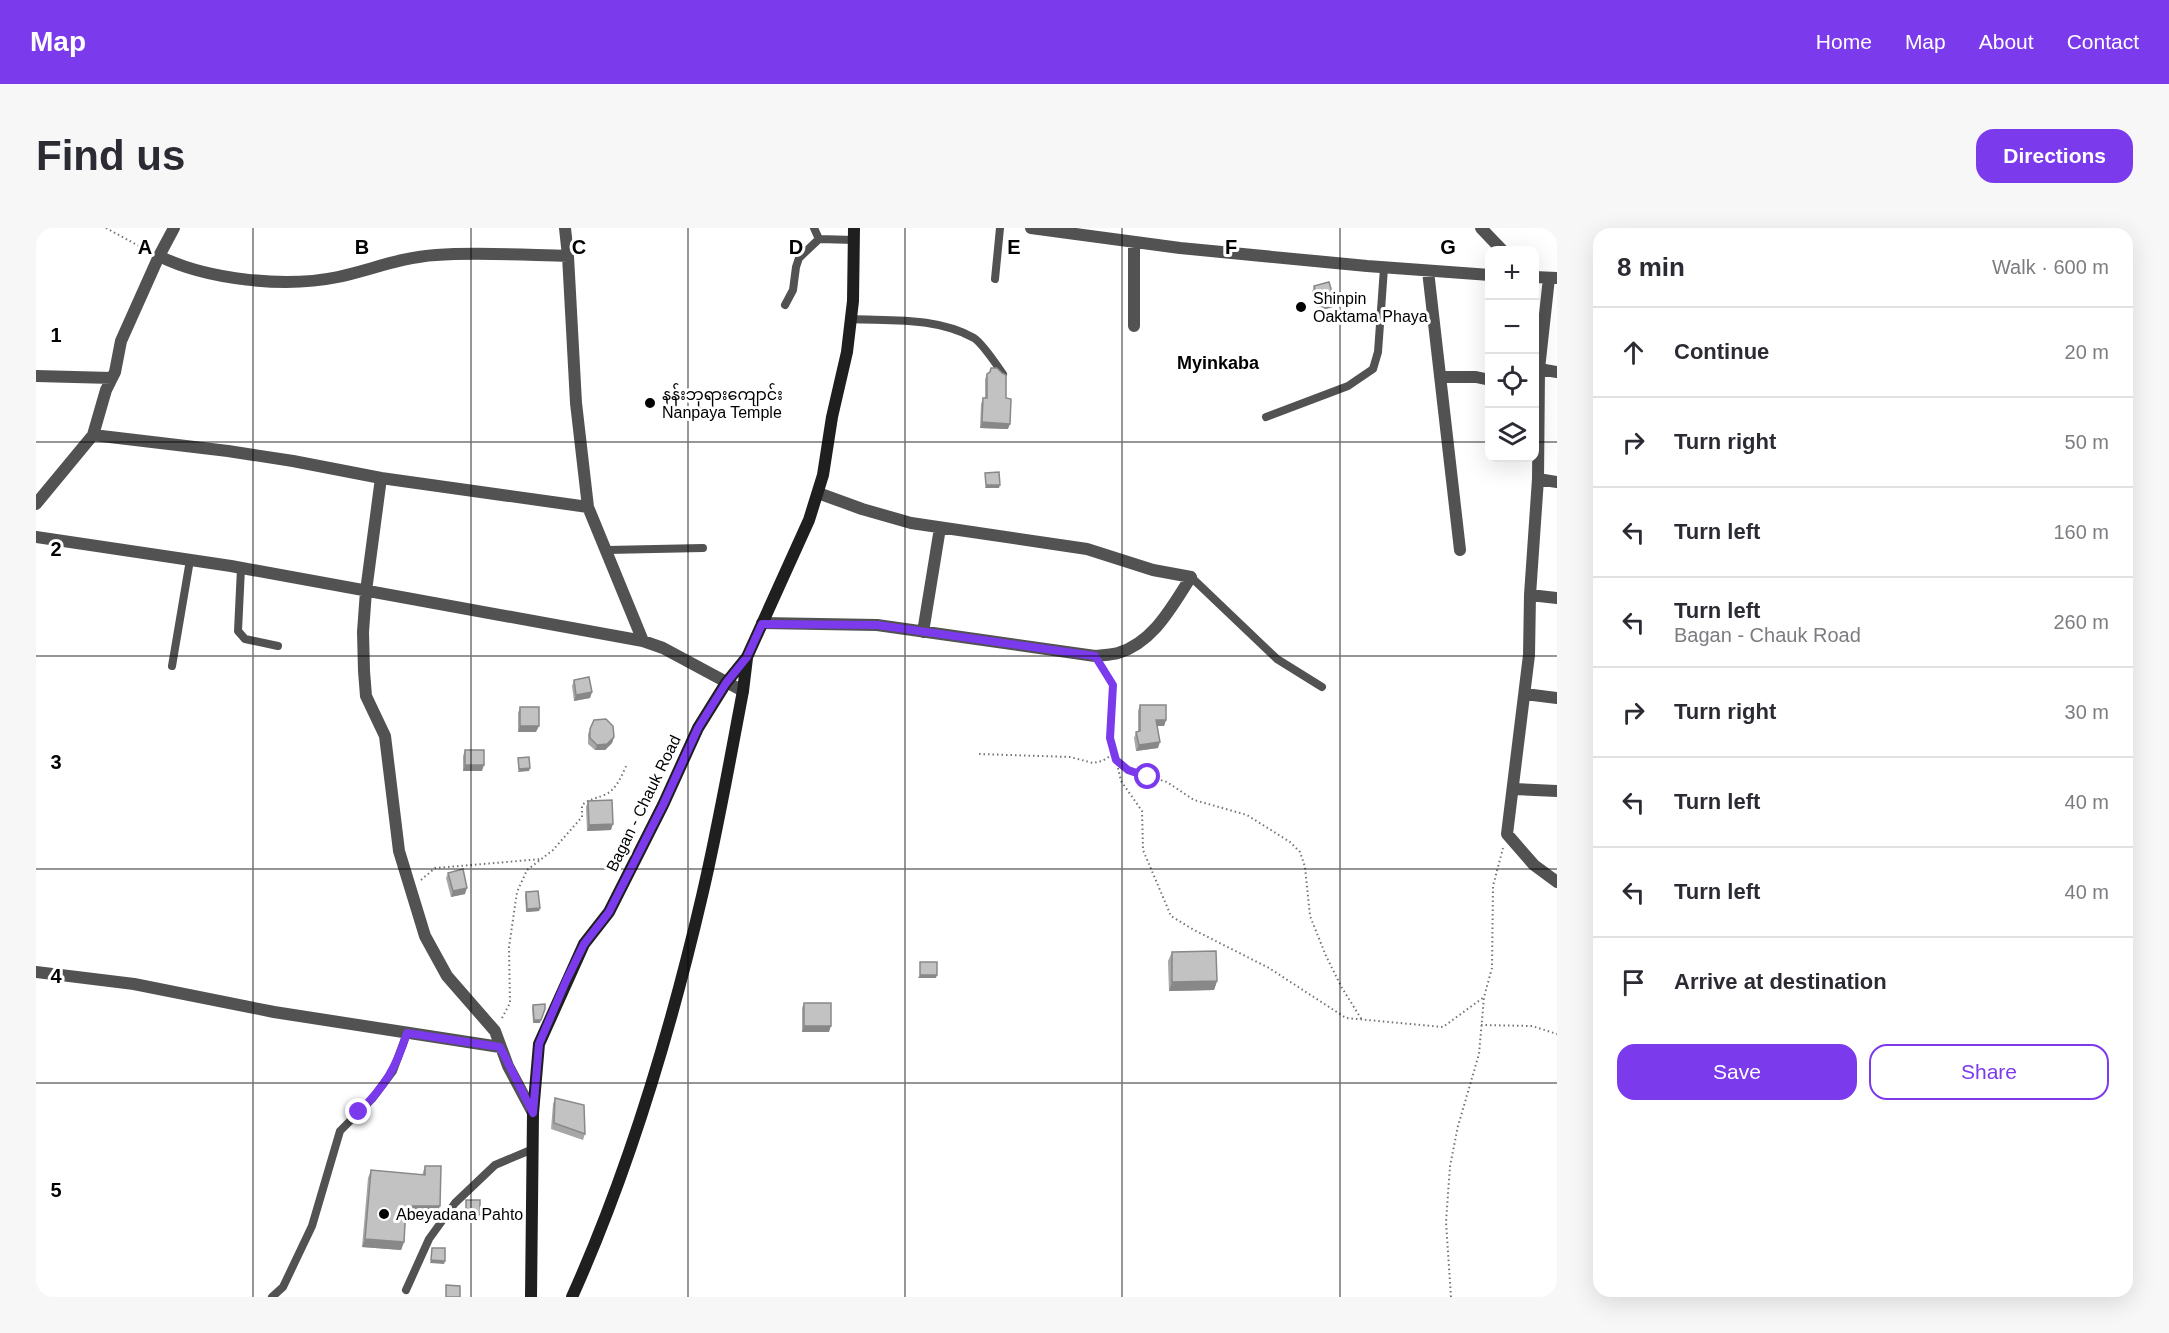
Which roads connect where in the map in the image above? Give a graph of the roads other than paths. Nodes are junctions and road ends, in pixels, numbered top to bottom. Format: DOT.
graph roads {
  1 [pos="174,228"];
  2 [pos="565,228"];
  3 [pos="814,228"];
  4 [pos="1000,228"];
  5 [pos="1031,228"];
  6 [pos="1480,228"];
  7 [pos="854,234"];
  8 [pos="819,239"];
  9 [pos="1134,243"];
  10 [pos="1498,246"];
  11 [pos="159,256"];
  12 [pos="568,256"];
  13 [pos="1384,268"];
  14 [pos="1428,271"];
  15 [pos="1485,275"];
  16 [pos="1553,278"];
  17 [pos="995,279"];
  18 [pos="785,305"];
  19 [pos="851,319"];
  20 [pos="1134,326"];
  21 [pos="1539,367"];
  22 [pos="1557,372"];
  23 [pos="1539,373"];
  24 [pos="1003,374"];
  25 [pos="36,376"];
  26 [pos="1440,377"];
  27 [pos="112,378"];
  28 [pos="1485,379"];
  29 [pos="1538,408"];
  30 [pos="1266,417"];
  31 [pos="93,435"];
  32 [pos="381,478"];
  33 [pos="1538,479"];
  34 [pos="1557,482"];
  35 [pos="818,493"];
  36 [pos="36,504"];
  37 [pos="588,507"];
  38 [pos="940,528"];
  39 [pos="36,537"];
  40 [pos="703,548"];
  41 [pos="607,550"];
  42 [pos="1460,550"];
  43 [pos="190,560"];
  44 [pos="241,567"];
  45 [pos="1191,577"];
  46 [pos="366,591"];
  47 [pos="1530,595"];
  48 [pos="1557,598"];
  49 [pos="762,624"];
  50 [pos="923,632"];
  51 [pos="644,641"];
  52 [pos="278,646"];
  53 [pos="747,657"];
  54 [pos="172,666"];
  55 [pos="726,683"];
  56 [pos="1322,687"];
  57 [pos="743,691"];
  58 [pos="1525,694"];
  59 [pos="1557,698"];
  60 [pos="1513,789"];
  61 [pos="1557,791"];
  62 [pos="1557,885"];
  63 [pos="36,972"];
  64 [pos="407,1033"];
  65 [pos="500,1047"];
  66 [pos="533,1113"];
  67 [pos="533,1149"];
  68 [pos="406,1290"];
  69 [pos="272,1297"];
  70 [pos="531,1297"];
  71 [pos="572,1297"];
  1 -- 11 [label="street"];
  2 -- 12 [label="street"];
  3 -- 8 [label="lane"];
  4 -- 17 [label="lane"];
  5 -- 9 [label="street"];
  6 -- 10 [label="street"];
  7 -- 8 [label="lane"];
  7 -- 19 [label="main road, Bagan - Chauk Road"];
  8 -- 18 [label="lane"];
  9 -- 13 [label="street"];
  9 -- 20 [label="street"];
  11 -- 12 [label="street"];
  11 -- 27 [label="street"];
  12 -- 37 [label="street"];
  13 -- 14 [label="street"];
  13 -- 30 [label="lane"];
  14 -- 15 [label="street"];
  14 -- 26 [label="street"];
  16 -- 21 [label="street"];
  19 -- 24 [label="lane"];
  19 -- 35 [label="main road, Bagan - Chauk Road"];
  22 -- 23 [label="street"];
  25 -- 27 [label="street"];
  26 -- 28 [label="street"];
  26 -- 42 [label="street"];
  27 -- 31 [label="street"];
  29 -- 33 [label="street"];
  31 -- 32 [label="street"];
  31 -- 36 [label="street"];
  32 -- 37 [label="street"];
  32 -- 46 [label="street"];
  33 -- 34 [label="street"];
  33 -- 47 [label="street"];
  35 -- 38 [label="street"];
  35 -- 49 [label="main road, Bagan - Chauk Road"];
  37 -- 41 [label="street"];
  38 -- 45 [label="street"];
  38 -- 50 [label="street"];
  39 -- 43 [label="street"];
  40 -- 41 [label="lane"];
  41 -- 51 [label="street"];
  43 -- 44 [label="street"];
  43 -- 54 [label="lane"];
  44 -- 46 [label="street"];
  44 -- 52 [label="lane"];
  45 -- 50 [label="street"];
  45 -- 56 [label="lane"];
  46 -- 51 [label="street"];
  46 -- 65 [label="street"];
  47 -- 48 [label="street"];
  47 -- 58 [label="street"];
  49 -- 50 [label="street"];
  49 -- 53 [label="main road, Bagan - Chauk Road"];
  51 -- 55 [label="street"];
  53 -- 55 [label="main road, Bagan - Chauk Road"];
  53 -- 57 [label="main road"];
  55 -- 57 [label="street"];
  55 -- 66 [label="main road, Bagan - Chauk Road"];
  57 -- 71 [label="main road"];
  58 -- 59 [label="street"];
  58 -- 60 [label="street"];
  60 -- 61 [label="street"];
  60 -- 62 [label="street"];
  63 -- 64 [label="street"];
  64 -- 65 [label="street"];
  64 -- 69 [label="lane"];
  65 -- 66 [label="street"];
  66 -- 67 [label="main road, Bagan - Chauk Road"];
  67 -- 68 [label="lane"];
  67 -- 70 [label="main road, Bagan - Chauk Road"];
}
